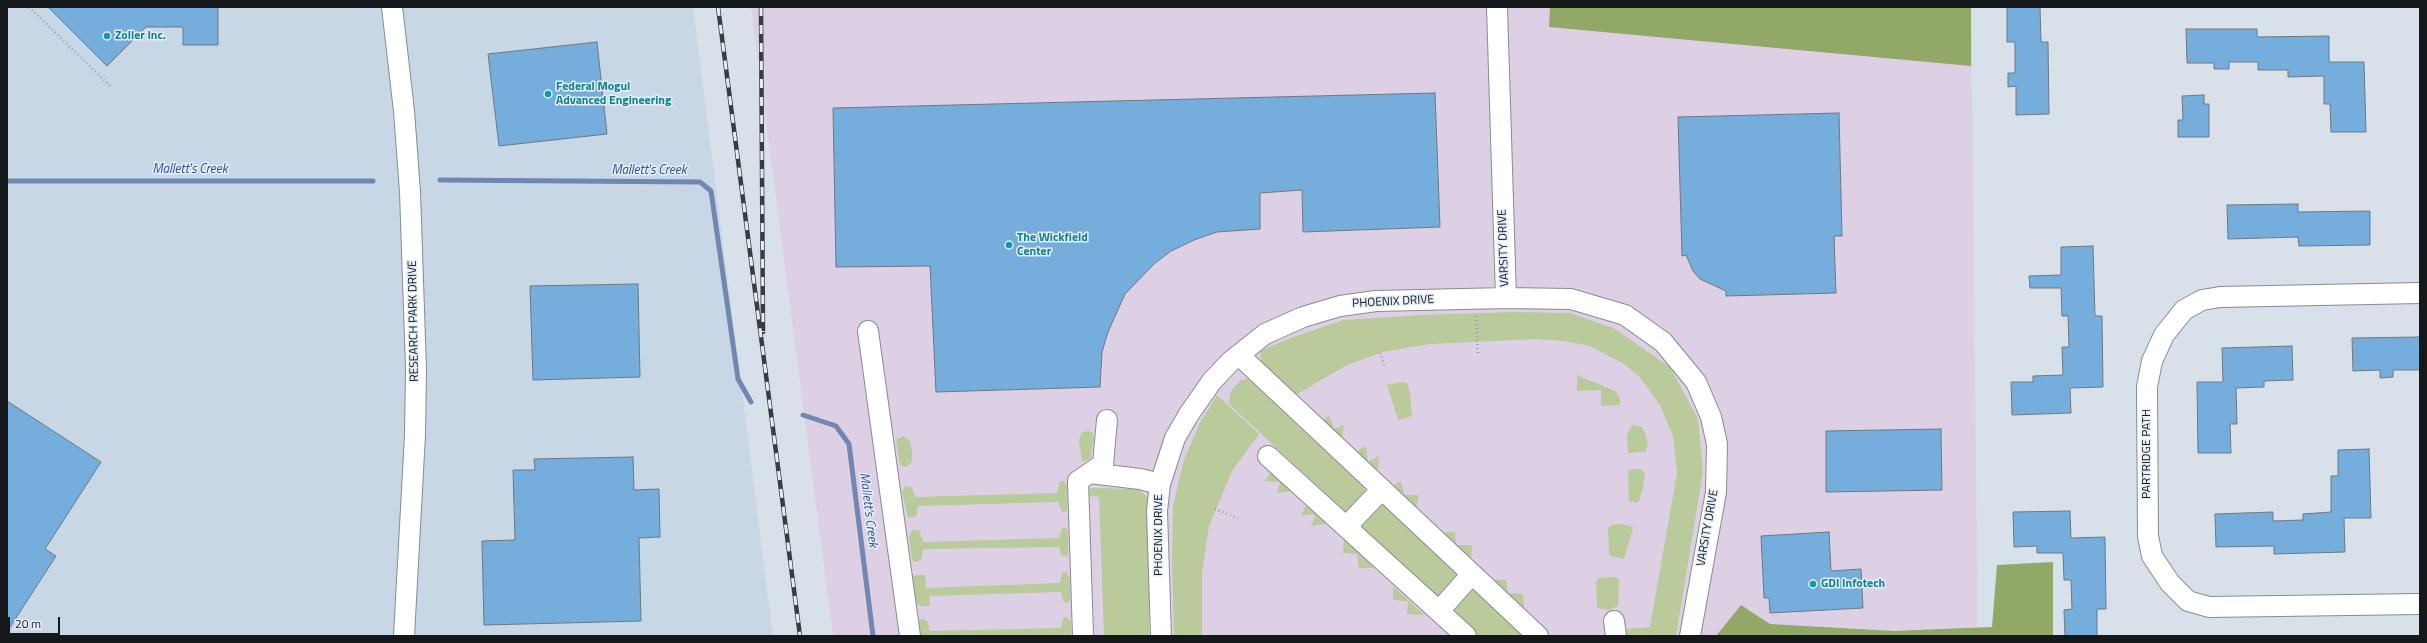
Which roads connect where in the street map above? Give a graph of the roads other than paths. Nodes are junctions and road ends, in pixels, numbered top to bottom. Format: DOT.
graph roads {
  1 [pos="392,7"];
  2 [pos="1498,7"];
  3 [pos="2420,293"];
  4 [pos="1506,298"];
  5 [pos="868,331"];
  6 [pos="1239,355"];
  7 [pos="1107,420"];
  8 [pos="1268,456"];
  9 [pos="1090,473"];
  10 [pos="1160,484"];
  11 [pos="1382,489"];
  12 [pos="1346,527"];
  13 [pos="1472,574"];
  14 [pos="2420,604"];
  15 [pos="1439,611"];
  16 [pos="404,636"];
  17 [pos="910,636"];
  18 [pos="1083,636"];
  19 [pos="1161,636"];
  20 [pos="1466,636"];
  21 [pos="1538,636"];
  22 [pos="1690,636"];
  1 -- 16 [label="street, RESEARCH PARK DRIVE"];
  2 -- 4 [label="street, VARSITY DRIVE"];
  3 -- 14 [label="street, PARTRIDGE PATH"];
  4 -- 6 [label="street, PHOENIX DRIVE"];
  4 -- 22 [label="street, VARSITY DRIVE"];
  5 -- 17 [label="street"];
  6 -- 10 [label="street, PHOENIX DRIVE"];
  6 -- 11 [label="street"];
  7 -- 9 [label="street"];
  8 -- 12 [label="street"];
  9 -- 10 [label="street"];
  9 -- 18 [label="street"];
  10 -- 19 [label="street, PHOENIX DRIVE"];
  11 -- 12 [label="street"];
  11 -- 13 [label="street"];
  12 -- 15 [label="street"];
  13 -- 15 [label="street"];
  13 -- 21 [label="street"];
  15 -- 20 [label="street"];
}
